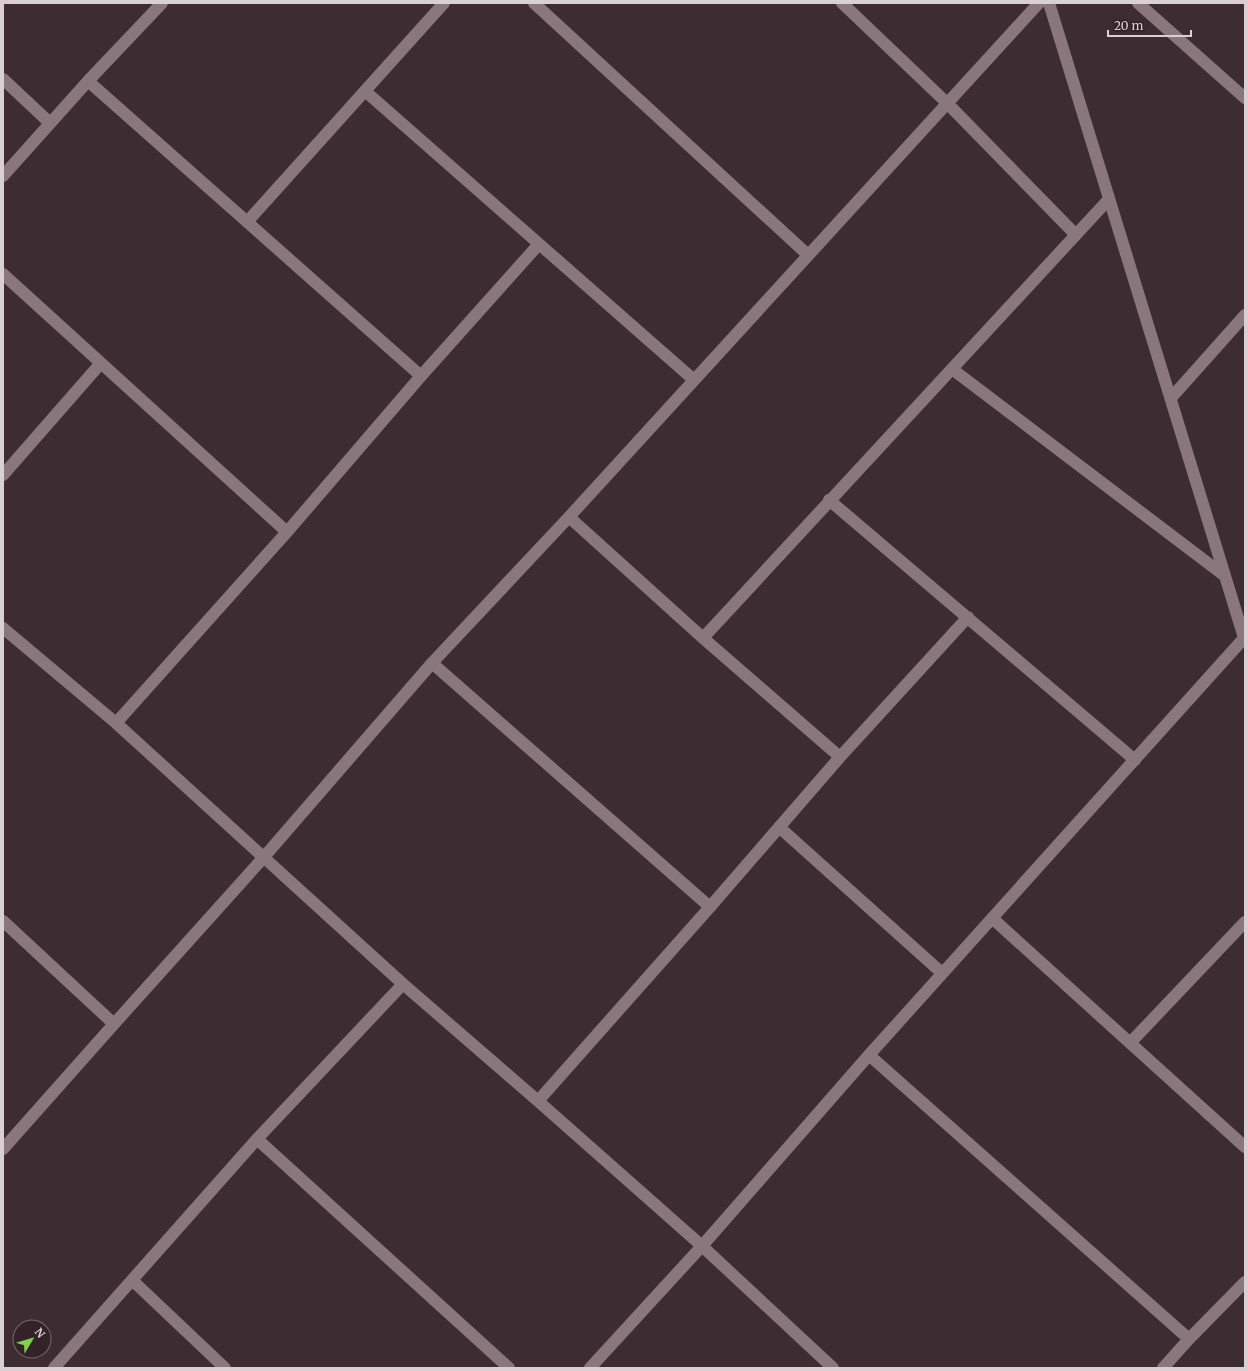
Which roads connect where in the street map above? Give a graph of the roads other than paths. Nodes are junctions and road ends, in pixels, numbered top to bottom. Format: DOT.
graph roads {
  1 [pos="162,3"];
  2 [pos="444,3"];
  3 [pos="534,3"];
  4 [pos="842,3"];
  5 [pos="1039,3"];
  6 [pos="1049,3"];
  7 [pos="1138,3"];
  8 [pos="3,80"];
  9 [pos="88,81"];
  10 [pos="365,91"];
  11 [pos="1245,98"];
  12 [pos="947,103"];
  13 [pos="50,123"];
  14 [pos="3,176"];
  15 [pos="1109,199"];
  16 [pos="247,222"];
  17 [pos="1076,235"];
  18 [pos="539,244"];
  19 [pos="808,254"];
  20 [pos="3,274"];
  21 [pos="1245,315"];
  22 [pos="101,363"];
  23 [pos="952,369"];
  24 [pos="421,376"];
  25 [pos="694,380"];
  26 [pos="1171,398"];
  27 [pos="3,475"];
  28 [pos="829,500"];
  29 [pos="569,517"];
  30 [pos="287,532"];
  31 [pos="1226,576"];
  32 [pos="968,618"];
  33 [pos="3,628"];
  34 [pos="702,638"];
  35 [pos="1245,638"];
  36 [pos="432,663"];
  37 [pos="116,723"];
  38 [pos="840,757"];
  39 [pos="1135,760"];
  40 [pos="779,826"];
  41 [pos="264,857"];
  42 [pos="710,907"];
  43 [pos="992,918"];
  44 [pos="3,921"];
  45 [pos="1245,922"];
  46 [pos="942,974"];
  47 [pos="403,984"];
  48 [pos="114,1024"];
  49 [pos="1130,1043"];
  50 [pos="869,1055"];
  51 [pos="538,1101"];
  52 [pos="257,1139"];
  53 [pos="1245,1147"];
  54 [pos="3,1149"];
  55 [pos="702,1246"];
  56 [pos="132,1280"];
  57 [pos="1245,1282"];
  58 [pos="1190,1339"];
  59 [pos="54,1368"];
  60 [pos="225,1368"];
  61 [pos="508,1368"];
  62 [pos="590,1368"];
  63 [pos="833,1368"];
  64 [pos="1164,1368"];
  1 -- 9 [label="street"];
  2 -- 10 [label="street"];
  3 -- 19 [label="street"];
  4 -- 12 [label="street"];
  5 -- 12 [label="street"];
  6 -- 15 [label="street"];
  7 -- 11 [label="street"];
  8 -- 13 [label="street"];
  9 -- 13 [label="street"];
  9 -- 16 [label="street"];
  10 -- 16 [label="street"];
  10 -- 18 [label="street"];
  12 -- 17 [label="street"];
  12 -- 19 [label="street"];
  13 -- 14 [label="street"];
  15 -- 17 [label="street"];
  15 -- 26 [label="street"];
  16 -- 24 [label="street"];
  17 -- 23 [label="street"];
  18 -- 24 [label="street"];
  18 -- 25 [label="street"];
  19 -- 25 [label="street"];
  20 -- 22 [label="street"];
  21 -- 26 [label="street"];
  22 -- 27 [label="street"];
  22 -- 30 [label="street"];
  23 -- 28 [label="street"];
  23 -- 31 [label="street"];
  24 -- 30 [label="street"];
  25 -- 29 [label="street"];
  26 -- 31 [label="street"];
  28 -- 32 [label="street"];
  28 -- 34 [label="street"];
  29 -- 34 [label="street"];
  29 -- 36 [label="street"];
  30 -- 37 [label="street"];
  31 -- 35 [label="street"];
  32 -- 38 [label="street"];
  32 -- 39 [label="street"];
  33 -- 37 [label="street"];
  34 -- 38 [label="street"];
  35 -- 39 [label="street"];
  36 -- 41 [label="street"];
  36 -- 42 [label="street"];
  37 -- 41 [label="street"];
  38 -- 40 [label="street"];
  39 -- 43 [label="street"];
  40 -- 42 [label="street"];
  40 -- 46 [label="street"];
  41 -- 47 [label="street"];
  41 -- 48 [label="street"];
  42 -- 51 [label="street"];
  43 -- 46 [label="street"];
  43 -- 49 [label="street"];
  44 -- 48 [label="street"];
  45 -- 49 [label="street"];
  46 -- 50 [label="street"];
  47 -- 51 [label="street"];
  47 -- 52 [label="street"];
  48 -- 54 [label="street"];
  49 -- 53 [label="street"];
  50 -- 55 [label="street"];
  50 -- 58 [label="street"];
  51 -- 55 [label="street"];
  52 -- 56 [label="street"];
  52 -- 61 [label="street"];
  55 -- 62 [label="street"];
  55 -- 63 [label="street"];
  56 -- 59 [label="street"];
  56 -- 60 [label="street"];
  57 -- 58 [label="street"];
  58 -- 64 [label="street"];
}
